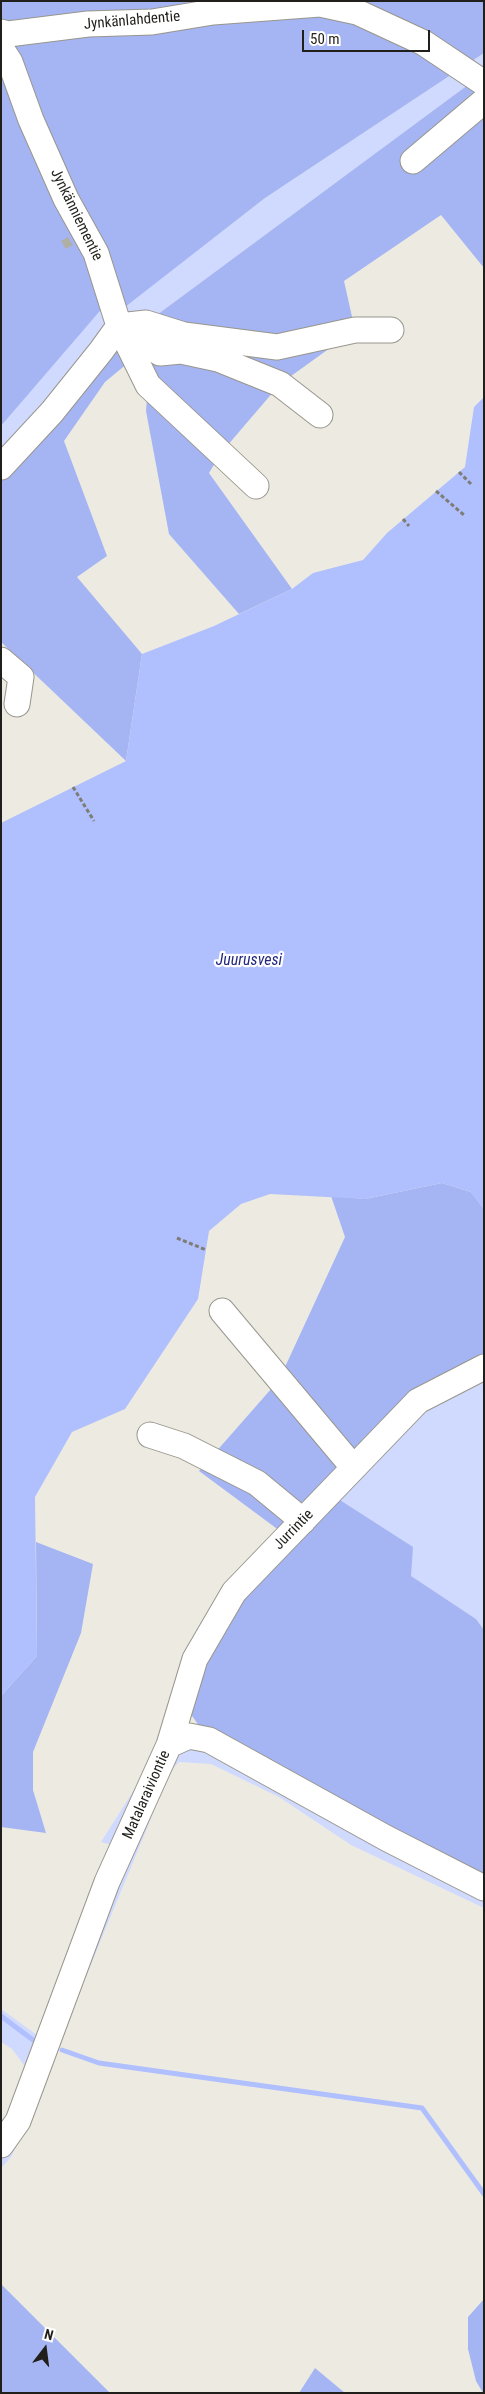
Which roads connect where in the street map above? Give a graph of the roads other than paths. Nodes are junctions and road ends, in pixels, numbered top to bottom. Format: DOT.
graph roads {
  1 [pos="1,32"];
  2 [pos="1,48"];
  3 [pos="484,83"];
  4 [pos="484,101"];
  5 [pos="413,161"];
  6 [pos="119,326"];
  7 [pos="391,330"];
  8 [pos="320,415"];
  9 [pos="1,467"];
  10 [pos="256,486"];
  11 [pos="1,660"];
  12 [pos="16,704"];
  13 [pos="222,1311"];
  14 [pos="484,1367"];
  15 [pos="150,1435"];
  16 [pos="353,1468"];
  17 [pos="303,1521"];
  18 [pos="169,1745"];
  19 [pos="484,1888"];
  20 [pos="1,2145"];
  1 -- 3 [label="street, Jynkänlahdentie"];
  2 -- 6 [label="street, Jynkänniementie"];
  4 -- 5 [label="street"];
  6 -- 7 [label="street"];
  6 -- 8 [label="street"];
  6 -- 9 [label="street"];
  6 -- 10 [label="street, Jynkänniementie"];
  11 -- 12 [label="street"];
  13 -- 16 [label="street"];
  14 -- 16 [label="street, Jurrintie"];
  15 -- 17 [label="street"];
  16 -- 17 [label="street, Jurrintie"];
  17 -- 18 [label="street, Jurrintie"];
  18 -- 19 [label="street, Matalaraiviontie"];
  18 -- 20 [label="street, Matalaraiviontie"];
}
